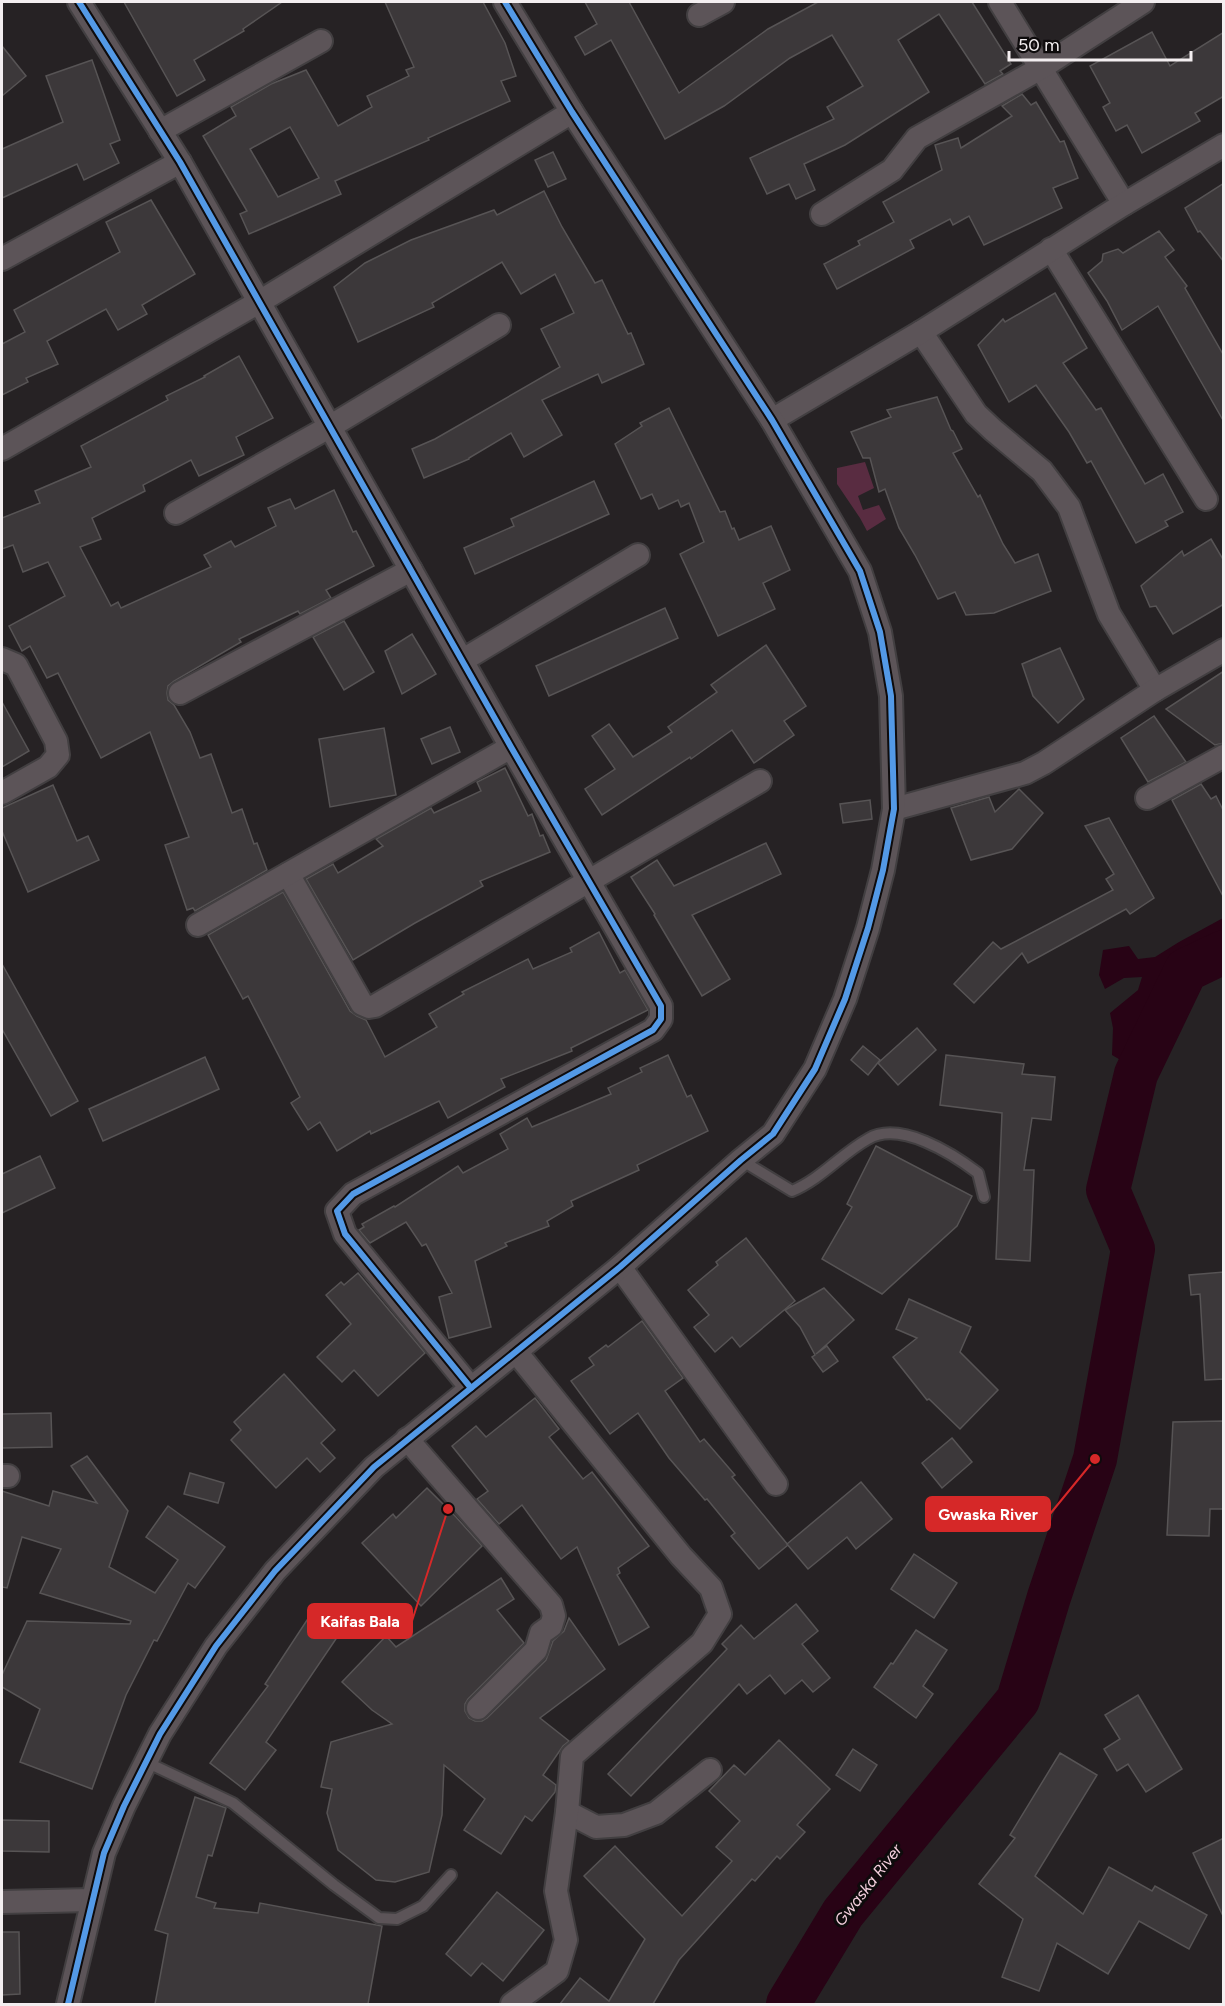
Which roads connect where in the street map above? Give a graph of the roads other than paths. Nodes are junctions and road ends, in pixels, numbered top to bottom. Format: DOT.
graph roads {
  1 [pos="79,2"];
  2 [pos="505,2"];
  3 [pos="723,2"];
  4 [pos="1000,2"];
  5 [pos="1136,3"];
  6 [pos="699,15"];
  7 [pos="321,41"];
  8 [pos="1041,68"];
  9 [pos="572,112"];
  10 [pos="160,131"];
  11 [pos="1224,145"];
  12 [pos="180,162"];
  13 [pos="1124,204"];
  14 [pos="822,214"];
  15 [pos="1051,249"];
  16 [pos="2,260"];
  17 [pos="259,302"];
  18 [pos="499,325"];
  19 [pos="921,332"];
  20 [pos="772,420"];
  21 [pos="331,426"];
  22 [pos="2,449"];
  23 [pos="1206,499"];
  24 [pos="176,513"];
  25 [pos="638,555"];
  26 [pos="411,570"];
  27 [pos="1224,650"];
  28 [pos="2,659"];
  29 [pos="463,660"];
  30 [pos="1155,690"];
  31 [pos="180,693"];
  32 [pos="511,747"];
  33 [pos="1224,756"];
  34 [pos="760,781"];
  35 [pos="2,793"];
  36 [pos="1147,798"];
  37 [pos="894,809"];
  38 [pos="288,874"];
  39 [pos="590,881"];
  40 [pos="198,925"];
  41 [pos="741,1160"];
  42 [pos="984,1197"];
  43 [pos="620,1267"];
  44 [pos="516,1352"];
  45 [pos="471,1388"];
  46 [pos="407,1439"];
  47 [pos="776,1484"];
  48 [pos="478,1708"];
  49 [pos="146,1761"];
  50 [pos="710,1770"];
  51 [pos="567,1812"];
  52 [pos="451,1875"];
  53 [pos="92,1900"];
  54 [pos="2,1902"];
  55 [pos="68,2004"];
  56 [pos="512,2004"];
  1 -- 10 [label="street"];
  2 -- 9 [label="street"];
  3 -- 6 [label="street"];
  4 -- 8 [label="street"];
  5 -- 8 [label="street"];
  7 -- 10 [label="street"];
  8 -- 13 [label="street"];
  8 -- 14 [label="street"];
  9 -- 17 [label="street"];
  9 -- 20 [label="street"];
  10 -- 12 [label="street"];
  11 -- 13 [label="street"];
  12 -- 16 [label="street"];
  12 -- 17 [label="street"];
  13 -- 15 [label="street"];
  15 -- 19 [label="street"];
  15 -- 23 [label="street"];
  17 -- 21 [label="street"];
  17 -- 22 [label="street"];
  18 -- 21 [label="street"];
  19 -- 20 [label="street"];
  19 -- 30 [label="street"];
  20 -- 37 [label="street"];
  21 -- 24 [label="street"];
  21 -- 26 [label="street"];
  25 -- 29 [label="street"];
  26 -- 29 [label="street"];
  26 -- 31 [label="street"];
  27 -- 30 [label="street"];
  28 -- 35 [label="street"];
  29 -- 32 [label="street"];
  30 -- 37 [label="street"];
  32 -- 38 [label="street"];
  32 -- 39 [label="street"];
  33 -- 36 [label="street"];
  34 -- 39 [label="street"];
  37 -- 41 [label="street"];
  38 -- 39 [label="street"];
  38 -- 40 [label="street"];
  39 -- 45 [label="street"];
  41 -- 42 [label="lane"];
  41 -- 43 [label="street"];
  43 -- 44 [label="street"];
  43 -- 47 [label="street"];
  44 -- 45 [label="street"];
  44 -- 51 [label="street"];
  45 -- 46 [label="street"];
  46 -- 48 [label="street"];
  46 -- 49 [label="street"];
  49 -- 52 [label="lane"];
  49 -- 53 [label="street"];
  50 -- 51 [label="street"];
  51 -- 56 [label="street"];
  53 -- 54 [label="street"];
  53 -- 55 [label="street"];
}
